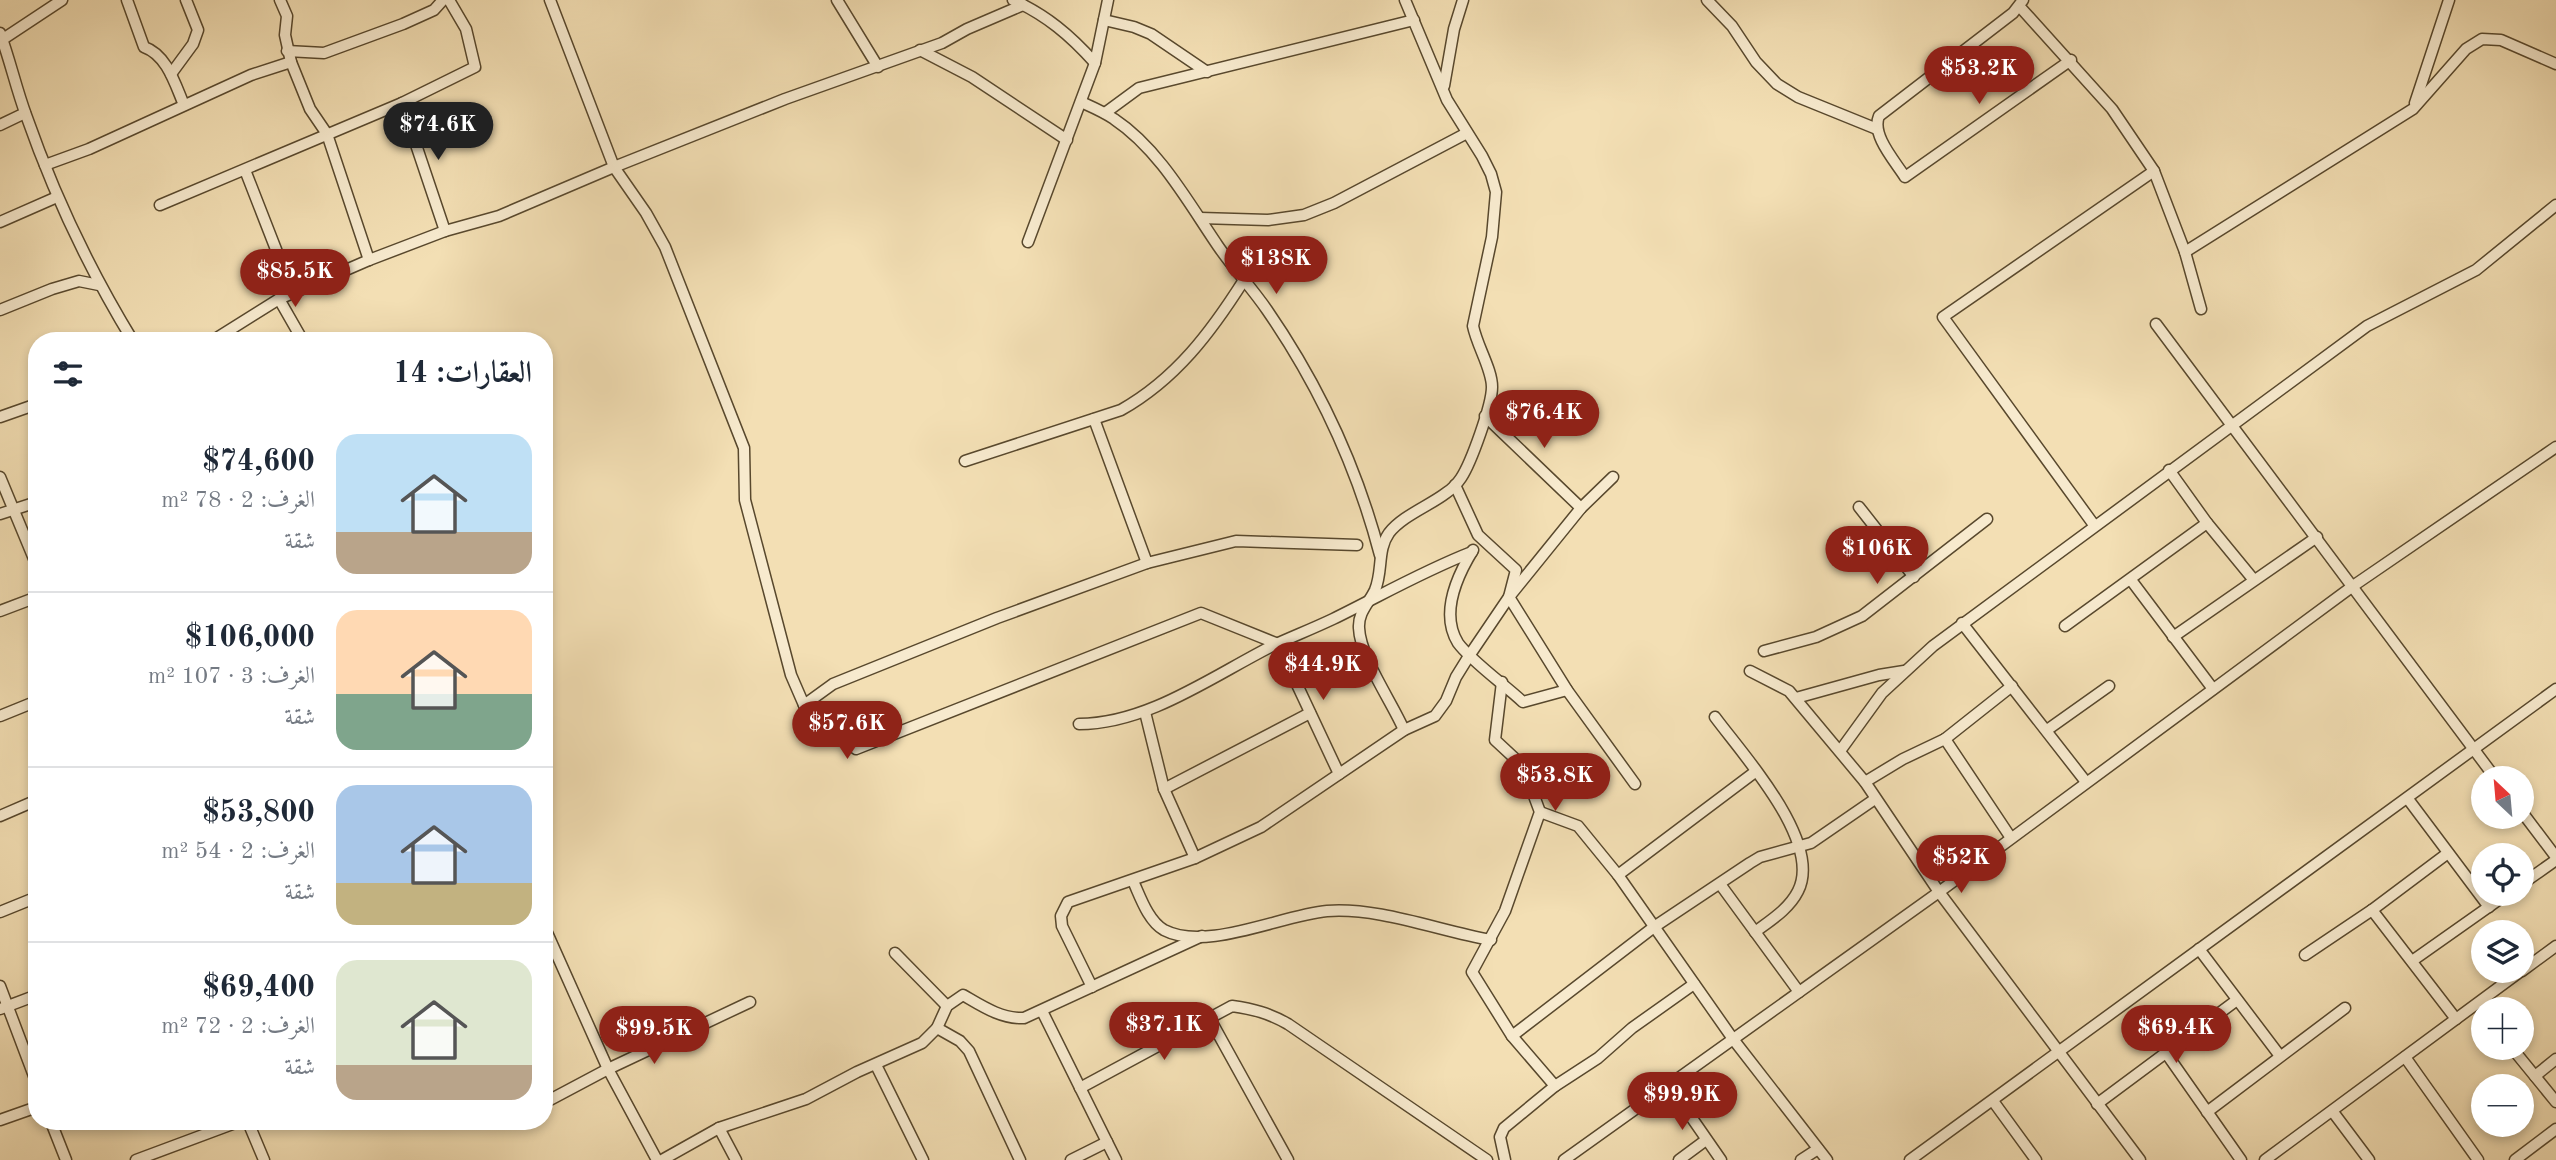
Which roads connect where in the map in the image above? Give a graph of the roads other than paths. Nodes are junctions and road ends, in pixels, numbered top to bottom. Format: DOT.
graph roads {
  1 [pos="62,0"];
  2 [pos="127,0"];
  3 [pos="186,0"];
  4 [pos="295,0"];
  5 [pos="443,0"];
  6 [pos="449,0"];
  7 [pos="550,0"];
  8 [pos="837,0"];
  9 [pos="1405,0"];
  10 [pos="1463,0"];
  11 [pos="1707,0"];
  12 [pos="2449,0"];
  13 [pos="1018,2"];
  14 [pos="1106,2"];
  15 [pos="282,3"];
  16 [pos="2022,3"];
  17 [pos="1104,20"];
  18 [pos="1414,20"];
  19 [pos="1,38"];
  20 [pos="920,50"];
  21 [pos="289,57"];
  22 [pos="2071,60"];
  23 [pos="1095,63"];
  24 [pos="2556,64"];
  25 [pos="878,67"];
  26 [pos="1207,72"];
  27 [pos="171,74"];
  28 [pos="1444,87"];
  29 [pos="1081,102"];
  30 [pos="402,103"];
  31 [pos="184,105"];
  32 [pos="2413,109"];
  33 [pos="25,113"];
  34 [pos="1105,113"];
  35 [pos="0,125"];
  36 [pos="1877,129"];
  37 [pos="1467,133"];
  38 [pos="327,134"];
  39 [pos="1067,140"];
  40 [pos="45,165"];
  41 [pos="614,167"];
  42 [pos="245,170"];
  43 [pos="2154,172"];
  44 [pos="57,197"];
  45 [pos="160,205"];
  46 [pos="2556,205"];
  47 [pos="1200,218"];
  48 [pos="0,222"];
  49 [pos="445,232"];
  50 [pos="1028,242"];
  51 [pos="2185,252"];
  52 [pos="369,260"];
  53 [pos="1244,280"];
  54 [pos="99,285"];
  55 [pos="293,293"];
  56 [pos="279,299"];
  57 [pos="2201,309"];
  58 [pos="0,310"];
  59 [pos="2156,324"];
  60 [pos="128,332"];
  61 [pos="226,332"];
  62 [pos="298,332"];
  63 [pos="28,407"];
  64 [pos="1485,416"];
  65 [pos="0,417"];
  66 [pos="1094,419"];
  67 [pos="2233,424"];
  68 [pos="2556,447"];
  69 [pos="965,461"];
  70 [pos="2169,470"];
  71 [pos="0,477"];
  72 [pos="1613,477"];
  73 [pos="1455,485"];
  74 [pos="28,505"];
  75 [pos="1859,507"];
  76 [pos="1581,508"];
  77 [pos="14,509"];
  78 [pos="0,514"];
  79 [pos="1987,519"];
  80 [pos="2207,523"];
  81 [pos="2094,525"];
  82 [pos="2317,537"];
  83 [pos="1481,540"];
  84 [pos="28,544"];
  85 [pos="1357,545"];
  86 [pos="1472,552"];
  87 [pos="1380,558"];
  88 [pos="1146,563"];
  89 [pos="1914,578"];
  90 [pos="2253,579"];
  91 [pos="2131,580"];
  92 [pos="2353,586"];
  93 [pos="1509,597"];
  94 [pos="28,600"];
  95 [pos="1367,602"];
  96 [pos="0,611"];
  97 [pos="1962,623"];
  98 [pos="2065,626"];
  99 [pos="2173,637"];
  100 [pos="1278,644"];
  101 [pos="1764,651"];
  102 [pos="1469,656"];
  103 [pos="1750,671"];
  104 [pos="1904,671"];
  105 [pos="1502,682"];
  106 [pos="2012,685"];
  107 [pos="2109,686"];
  108 [pos="2213,689"];
  109 [pos="2556,689"];
  110 [pos="1567,690"];
  111 [pos="1796,698"];
  112 [pos="28,705"];
  113 [pos="804,705"];
  114 [pos="1145,712"];
  115 [pos="1310,713"];
  116 [pos="0,716"];
  117 [pos="1715,717"];
  118 [pos="1079,724"];
  119 [pos="1404,730"];
  120 [pos="2047,730"];
  121 [pos="1945,738"];
  122 [pos="2474,750"];
  123 [pos="1840,751"];
  124 [pos="2486,766"];
  125 [pos="1755,772"];
  126 [pos="1339,774"];
  127 [pos="1865,782"];
  128 [pos="2086,782"];
  129 [pos="1635,784"];
  130 [pos="1164,789"];
  131 [pos="1875,799"];
  132 [pos="2408,799"];
  133 [pos="28,804"];
  134 [pos="1540,812"];
  135 [pos="0,816"];
  136 [pos="2534,828"];
  137 [pos="2011,838"];
  138 [pos="1800,847"];
  139 [pos="2448,853"];
  140 [pos="1195,858"];
  141 [pos="2556,858"];
  142 [pos="1618,875"];
  143 [pos="2534,875"];
  144 [pos="1133,881"];
  145 [pos="1720,884"];
  146 [pos="1939,892"];
  147 [pos="28,901"];
  148 [pos="2489,907"];
  149 [pos="2372,910"];
  150 [pos="0,912"];
  151 [pos="1654,928"];
  152 [pos="1755,932"];
  153 [pos="1202,936"];
  154 [pos="1491,940"];
  155 [pos="2556,946"];
  156 [pos="553,948"];
  157 [pos="2199,949"];
  158 [pos="895,953"];
  159 [pos="2305,955"];
  160 [pos="2412,961"];
  161 [pos="2534,962"];
  162 [pos="2509,983"];
  163 [pos="1694,984"];
  164 [pos="0,986"];
  165 [pos="1092,987"];
  166 [pos="1799,992"];
  167 [pos="2493,997"];
  168 [pos="28,999"];
  169 [pos="2237,1000"];
  170 [pos="750,1002"];
  171 [pos="947,1006"];
  172 [pos="4,1008"];
  173 [pos="2345,1008"];
  174 [pos="1042,1012"];
  175 [pos="2471,1013"];
  176 [pos="1210,1019"];
  177 [pos="2456,1019"];
  178 [pos="937,1028"];
  179 [pos="1512,1036"];
  180 [pos="1734,1039"];
  181 [pos="2057,1052"];
  182 [pos="2166,1053"];
  183 [pos="2280,1056"];
  184 [pos="2405,1057"];
  185 [pos="2556,1059"];
  186 [pos="2522,1060"];
  187 [pos="28,1063"];
  188 [pos="876,1065"];
  189 [pos="608,1069"];
  190 [pos="2535,1076"];
  191 [pos="1670,1085"];
  192 [pos="1555,1086"];
  193 [pos="1080,1088"];
  194 [pos="553,1097"];
  195 [pos="1993,1101"];
  196 [pos="2556,1102"];
  197 [pos="2097,1104"];
  198 [pos="28,1110"];
  199 [pos="2207,1112"];
  200 [pos="2333,1112"];
  201 [pos="0,1120"];
  202 [pos="719,1128"];
  203 [pos="2556,1129"];
  204 [pos="54,1130"];
  205 [pos="217,1130"];
  206 [pos="251,1130"];
  207 [pos="1706,1140"];
  208 [pos="1107,1142"];
  209 [pos="1818,1149"];
  210 [pos="2034,1157"];
  211 [pos="66,1160"];
  212 [pos="136,1160"];
  213 [pos="264,1160"];
  214 [pos="659,1160"];
  215 [pos="736,1160"];
  216 [pos="923,1160"];
  217 [pos="1020,1160"];
  218 [pos="1071,1160"];
  219 [pos="1116,1160"];
  220 [pos="1288,1160"];
  221 [pos="1487,1160"];
  222 [pos="1505,1160"];
  223 [pos="1564,1160"];
  224 [pos="1679,1160"];
  225 [pos="1721,1160"];
  226 [pos="1801,1160"];
  227 [pos="1827,1160"];
  228 [pos="1910,1160"];
  229 [pos="2021,1160"];
  230 [pos="2139,1160"];
  231 [pos="2241,1160"];
  232 [pos="2265,1160"];
  233 [pos="2369,1160"];
  234 [pos="2478,1160"];
  235 [pos="2515,1160"];
  1 -- 19 [label="street"];
  2 -- 27 [label="street"];
  3 -- 27 [label="street"];
  4 -- 15 [label="street"];
  5 -- 21 [label="street"];
  6 -- 30 [label="street"];
  7 -- 41 [label="street"];
  8 -- 25 [label="street"];
  9 -- 18 [label="street"];
  10 -- 28 [label="street"];
  11 -- 36 [label="street"];
  12 -- 32 [label="street"];
  13 -- 20 [label="street"];
  13 -- 23 [label="street"];
  14 -- 17 [label="street"];
  15 -- 21 [label="street"];
  16 -- 22 [label="street"];
  16 -- 36 [label="street"];
  17 -- 23 [label="street"];
  17 -- 26 [label="street"];
  18 -- 26 [label="street"];
  18 -- 28 [label="street"];
  19 -- 33 [label="street"];
  20 -- 25 [label="street"];
  20 -- 39 [label="street"];
  21 -- 31 [label="street"];
  21 -- 38 [label="street"];
  22 -- 36 [label="street"];
  22 -- 43 [label="street"];
  23 -- 29 [label="street"];
  24 -- 32 [label="street"];
  25 -- 41 [label="street"];
  26 -- 34 [label="street"];
  27 -- 31 [label="street"];
  28 -- 37 [label="street"];
  29 -- 34 [label="street"];
  29 -- 39 [label="street"];
  30 -- 38 [label="street"];
  30 -- 49 [label="street"];
  31 -- 40 [label="street"];
  32 -- 51 [label="street"];
  33 -- 35 [label="street"];
  33 -- 40 [label="street"];
  34 -- 47 [label="street"];
  37 -- 47 [label="street"];
  37 -- 64 [label="street"];
  38 -- 42 [label="street"];
  38 -- 52 [label="street"];
  39 -- 50 [label="street"];
  40 -- 44 [label="street"];
  41 -- 49 [label="street"];
  41 -- 113 [label="street"];
  42 -- 45 [label="street"];
  42 -- 55 [label="street"];
  43 -- 51 [label="street"];
  43 -- 81 [label="street"];
  44 -- 48 [label="street"];
  44 -- 54 [label="street"];
  46 -- 67 [label="street"];
  47 -- 53 [label="street"];
  49 -- 52 [label="street"];
  51 -- 57 [label="street"];
  52 -- 55 [label="street"];
  53 -- 66 [label="street"];
  53 -- 87 [label="street"];
  54 -- 58 [label="street"];
  54 -- 60 [label="street"];
  55 -- 56 [label="street"];
  56 -- 61 [label="street"];
  56 -- 62 [label="street"];
  59 -- 67 [label="street"];
  63 -- 65 [label="street"];
  64 -- 73 [label="street"];
  64 -- 76 [label="street"];
  66 -- 69 [label="street"];
  66 -- 88 [label="street"];
  67 -- 70 [label="street"];
  67 -- 82 [label="street"];
  68 -- 92 [label="street"];
  70 -- 80 [label="street"];
  70 -- 81 [label="street"];
  71 -- 77 [label="street"];
  72 -- 76 [label="street"];
  73 -- 83 [label="street"];
  73 -- 87 [label="street"];
  74 -- 77 [label="street"];
  75 -- 89 [label="street"];
  76 -- 93 [label="street"];
  77 -- 78 [label="street"];
  77 -- 84 [label="street"];
  79 -- 89 [label="street"];
  80 -- 90 [label="street"];
  80 -- 91 [label="street"];
  81 -- 97 [label="street"];
  82 -- 90 [label="street"];
  82 -- 92 [label="street"];
  83 -- 86 [label="street"];
  83 -- 93 [label="street"];
  85 -- 88 [label="street"];
  86 -- 95 [label="street"];
  86 -- 102 [label="street"];
  87 -- 95 [label="street"];
  88 -- 113 [label="street"];
  89 -- 101 [label="street"];
  90 -- 99 [label="street"];
  91 -- 98 [label="street"];
  91 -- 99 [label="street"];
  92 -- 108 [label="street"];
  92 -- 122 [label="street"];
  93 -- 102 [label="street"];
  93 -- 110 [label="street"];
  94 -- 96 [label="street"];
  95 -- 100 [label="street"];
  95 -- 119 [label="street"];
  97 -- 104 [label="street"];
  97 -- 106 [label="street"];
  99 -- 108 [label="street"];
  100 -- 113 [label="street"];
  100 -- 114 [label="street"];
  100 -- 115 [label="street"];
  102 -- 105 [label="street"];
  102 -- 119 [label="street"];
  103 -- 111 [label="street"];
  104 -- 111 [label="street"];
  104 -- 123 [label="street"];
  105 -- 110 [label="street"];
  105 -- 134 [label="street"];
  106 -- 120 [label="street"];
  106 -- 121 [label="street"];
  107 -- 120 [label="street"];
  108 -- 128 [label="street"];
  109 -- 122 [label="street"];
  110 -- 129 [label="street"];
  111 -- 123 [label="street"];
  112 -- 116 [label="street"];
  114 -- 118 [label="street"];
  114 -- 130 [label="street"];
  115 -- 126 [label="street"];
  115 -- 130 [label="street"];
  117 -- 125 [label="street"];
  119 -- 126 [label="street"];
  120 -- 128 [label="street"];
  121 -- 127 [label="street"];
  121 -- 137 [label="street"];
  122 -- 124 [label="street"];
  122 -- 132 [label="street"];
  123 -- 127 [label="street"];
  125 -- 138 [label="street"];
  125 -- 142 [label="street"];
  126 -- 140 [label="street"];
  127 -- 131 [label="street"];
  128 -- 137 [label="street"];
  130 -- 140 [label="street"];
  131 -- 138 [label="street"];
  131 -- 146 [label="street"];
  132 -- 139 [label="street"];
  132 -- 157 [label="street"];
  133 -- 135 [label="street"];
  134 -- 142 [label="street"];
  134 -- 154 [label="street"];
  136 -- 141 [label="street"];
  137 -- 146 [label="street"];
  138 -- 145 [label="street"];
  138 -- 152 [label="street"];
  139 -- 148 [label="street"];
  139 -- 149 [label="street"];
  140 -- 144 [label="street"];
  141 -- 143 [label="street"];
  142 -- 151 [label="street"];
  144 -- 153 [label="street"];
  144 -- 165 [label="street"];
  145 -- 151 [label="street"];
  145 -- 152 [label="street"];
  146 -- 166 [label="street"];
  146 -- 181 [label="street"];
  147 -- 150 [label="street"];
  148 -- 160 [label="street"];
  149 -- 159 [label="street"];
  149 -- 160 [label="street"];
  151 -- 163 [label="street"];
  151 -- 179 [label="street"];
  152 -- 166 [label="street"];
  153 -- 154 [label="street"];
  153 -- 165 [label="street"];
  154 -- 179 [label="street"];
  155 -- 161 [label="street"];
  156 -- 189 [label="street"];
  157 -- 169 [label="street"];
  157 -- 181 [label="street"];
  158 -- 171 [label="street"];
  160 -- 177 [label="street"];
  162 -- 167 [label="street"];
  163 -- 180 [label="street"];
  163 -- 192 [label="street"];
  164 -- 172 [label="street"];
  165 -- 174 [label="street"];
  166 -- 180 [label="street"];
  168 -- 172 [label="street"];
  169 -- 182 [label="street"];
  169 -- 183 [label="street"];
  170 -- 189 [label="street"];
  171 -- 174 [label="street"];
  171 -- 178 [label="street"];
  172 -- 187 [label="street"];
  173 -- 183 [label="street"];
  174 -- 193 [label="street"];
  175 -- 177 [label="street"];
  176 -- 193 [label="street"];
  176 -- 220 [label="street"];
  176 -- 221 [label="street"];
  177 -- 184 [label="street"];
  178 -- 188 [label="street"];
  178 -- 217 [label="street"];
  179 -- 192 [label="street"];
  180 -- 191 [label="street"];
  180 -- 209 [label="street"];
  181 -- 195 [label="street"];
  181 -- 197 [label="street"];
  182 -- 197 [label="street"];
  182 -- 199 [label="street"];
  183 -- 199 [label="street"];
  184 -- 200 [label="street"];
  184 -- 234 [label="street"];
  185 -- 190 [label="street"];
  186 -- 190 [label="street"];
  188 -- 202 [label="street"];
  188 -- 216 [label="street"];
  189 -- 194 [label="street"];
  189 -- 214 [label="street"];
  190 -- 196 [label="street"];
  191 -- 207 [label="street"];
  191 -- 223 [label="street"];
  192 -- 222 [label="street"];
  193 -- 208 [label="street"];
  195 -- 210 [label="street"];
  195 -- 228 [label="street"];
  197 -- 230 [label="street"];
  198 -- 201 [label="street"];
  199 -- 231 [label="street"];
  200 -- 232 [label="street"];
  200 -- 233 [label="street"];
  202 -- 214 [label="street"];
  202 -- 215 [label="street"];
  203 -- 235 [label="street"];
  204 -- 211 [label="street"];
  205 -- 212 [label="street"];
  206 -- 213 [label="street"];
  207 -- 224 [label="street"];
  207 -- 225 [label="street"];
  208 -- 218 [label="street"];
  208 -- 219 [label="street"];
  209 -- 226 [label="street"];
  209 -- 227 [label="street"];
  210 -- 229 [label="street"];
}
